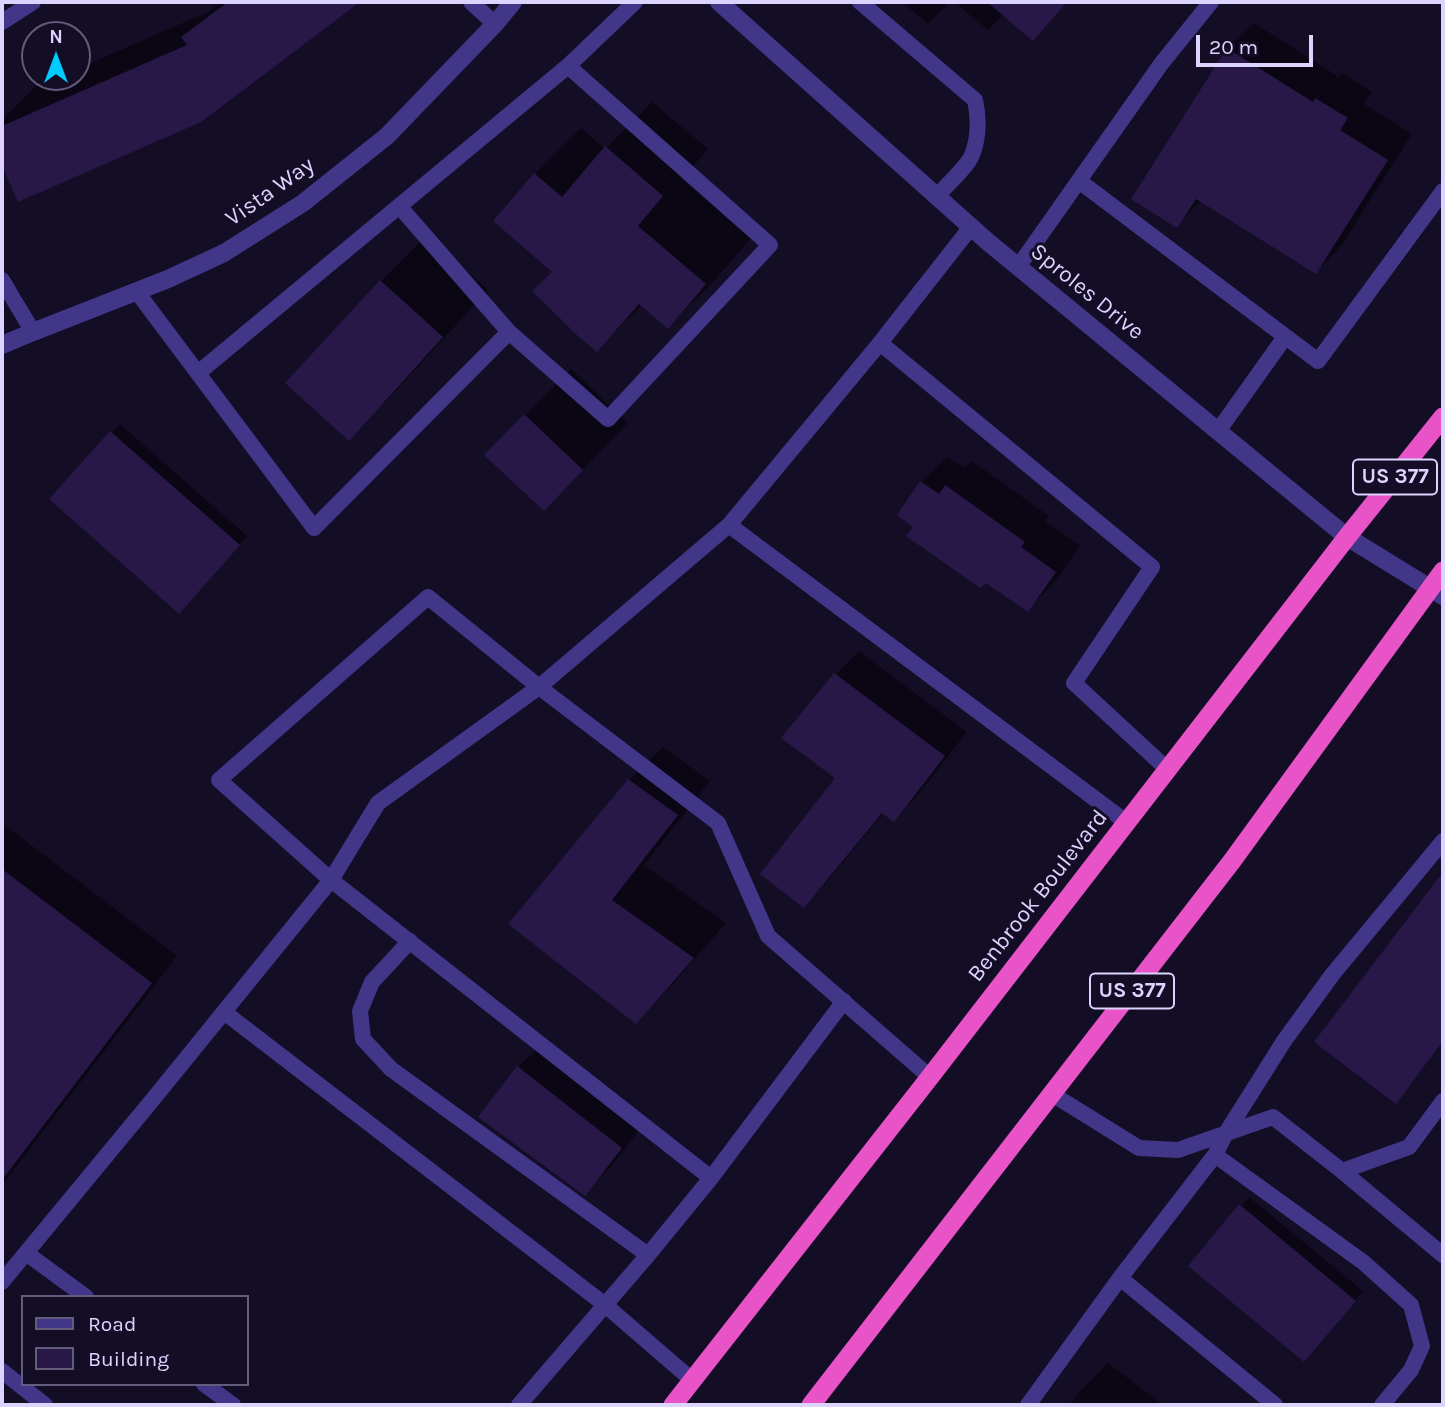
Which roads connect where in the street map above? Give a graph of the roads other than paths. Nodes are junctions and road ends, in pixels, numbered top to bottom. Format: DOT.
graph roads {
  1 [pos="33,2"];
  2 [pos="471,2"];
  3 [pos="513,2"];
  4 [pos="635,2"];
  5 [pos="719,2"];
  6 [pos="860,2"];
  7 [pos="1211,2"];
  8 [pos="2,22"];
  9 [pos="495,24"];
  10 [pos="568,66"];
  11 [pos="1079,180"];
  12 [pos="1443,191"];
  13 [pos="936,197"];
  14 [pos="399,206"];
  15 [pos="971,227"];
  16 [pos="1018,267"];
  17 [pos="2,279"];
  18 [pos="136,292"];
  19 [pos="33,332"];
  20 [pos="509,332"];
  21 [pos="1285,337"];
  22 [pos="880,343"];
  23 [pos="2,345"];
  24 [pos="198,373"];
  25 [pos="1443,417"];
  26 [pos="1218,431"];
  27 [pos="730,525"];
  28 [pos="1347,537"];
  29 [pos="1443,571"];
  30 [pos="1437,592"];
  31 [pos="539,687"];
  32 [pos="1167,769"];
  33 [pos="1126,822"];
  34 [pos="1443,841"];
  35 [pos="331,880"];
  36 [pos="410,941"];
  37 [pos="844,1001"];
  38 [pos="225,1012"];
  39 [pos="930,1076"];
  40 [pos="1052,1094"];
  41 [pos="1443,1101"];
  42 [pos="1226,1133"];
  43 [pos="1215,1155"];
  44 [pos="1342,1171"];
  45 [pos="711,1178"];
  46 [pos="26,1253"];
  47 [pos="648,1255"];
  48 [pos="1443,1255"];
  49 [pos="1120,1278"];
  50 [pos="2,1282"];
  51 [pos="83,1295"];
  52 [pos="604,1304"];
  53 [pos="2,1371"];
  54 [pos="692,1380"];
  55 [pos="209,1394"];
  56 [pos="45,1405"];
  57 [pos="233,1405"];
  58 [pos="519,1405"];
  59 [pos="673,1405"];
  60 [pos="811,1405"];
  61 [pos="1028,1405"];
  62 [pos="1275,1405"];
  63 [pos="1382,1405"];
  1 -- 8 [label="lane"];
  2 -- 9 [label="lane"];
  3 -- 9 [label="street, Vista Way"];
  4 -- 10 [label="lane"];
  5 -- 13 [label="street, Sproles Drive"];
  6 -- 13 [label="lane"];
  7 -- 11 [label="lane"];
  9 -- 18 [label="street, Vista Way"];
  10 -- 14 [label="lane"];
  10 -- 20 [label="lane"];
  11 -- 16 [label="lane"];
  11 -- 21 [label="lane"];
  12 -- 21 [label="lane"];
  13 -- 15 [label="street, Sproles Drive"];
  14 -- 20 [label="lane"];
  14 -- 24 [label="lane"];
  15 -- 16 [label="street, Sproles Drive"];
  15 -- 22 [label="lane"];
  16 -- 26 [label="street, Sproles Drive"];
  17 -- 19 [label="lane"];
  18 -- 19 [label="street, Vista Way"];
  18 -- 24 [label="lane"];
  19 -- 23 [label="street, Vista Way"];
  20 -- 24 [label="lane"];
  21 -- 26 [label="lane"];
  22 -- 27 [label="lane"];
  22 -- 32 [label="lane"];
  25 -- 28 [label="highway, Benbrook Boulevard / US 377"];
  26 -- 28 [label="street, Sproles Drive"];
  27 -- 31 [label="lane"];
  27 -- 33 [label="lane"];
  28 -- 30 [label="street, Sproles Drive"];
  28 -- 32 [label="highway, Benbrook Boulevard / US 377"];
  29 -- 30 [label="highway, US 377"];
  30 -- 40 [label="highway, US 377"];
  31 -- 35 [label="lane"];
  31 -- 35 [label="lane"];
  31 -- 37 [label="lane"];
  32 -- 33 [label="highway, Benbrook Boulevard / US 377"];
  33 -- 39 [label="highway, Benbrook Boulevard / US 377"];
  34 -- 42 [label="lane"];
  35 -- 36 [label="lane"];
  35 -- 38 [label="lane"];
  36 -- 45 [label="lane"];
  36 -- 47 [label="lane"];
  37 -- 39 [label="lane"];
  37 -- 45 [label="lane"];
  38 -- 46 [label="lane"];
  38 -- 52 [label="lane"];
  39 -- 54 [label="highway, Benbrook Boulevard / US 377"];
  40 -- 42 [label="lane"];
  40 -- 60 [label="highway, US 377"];
  41 -- 44 [label="lane"];
  42 -- 43 [label="lane"];
  42 -- 44 [label="lane"];
  43 -- 49 [label="lane"];
  43 -- 63 [label="lane"];
  44 -- 48 [label="lane"];
  45 -- 47 [label="lane"];
  46 -- 50 [label="lane"];
  46 -- 51 [label="lane"];
  47 -- 52 [label="lane"];
  49 -- 61 [label="lane"];
  49 -- 62 [label="lane"];
  52 -- 54 [label="lane"];
  52 -- 58 [label="lane"];
  53 -- 56 [label="lane"];
  54 -- 59 [label="highway, Benbrook Boulevard / US 377"];
  55 -- 57 [label="lane"];
}
